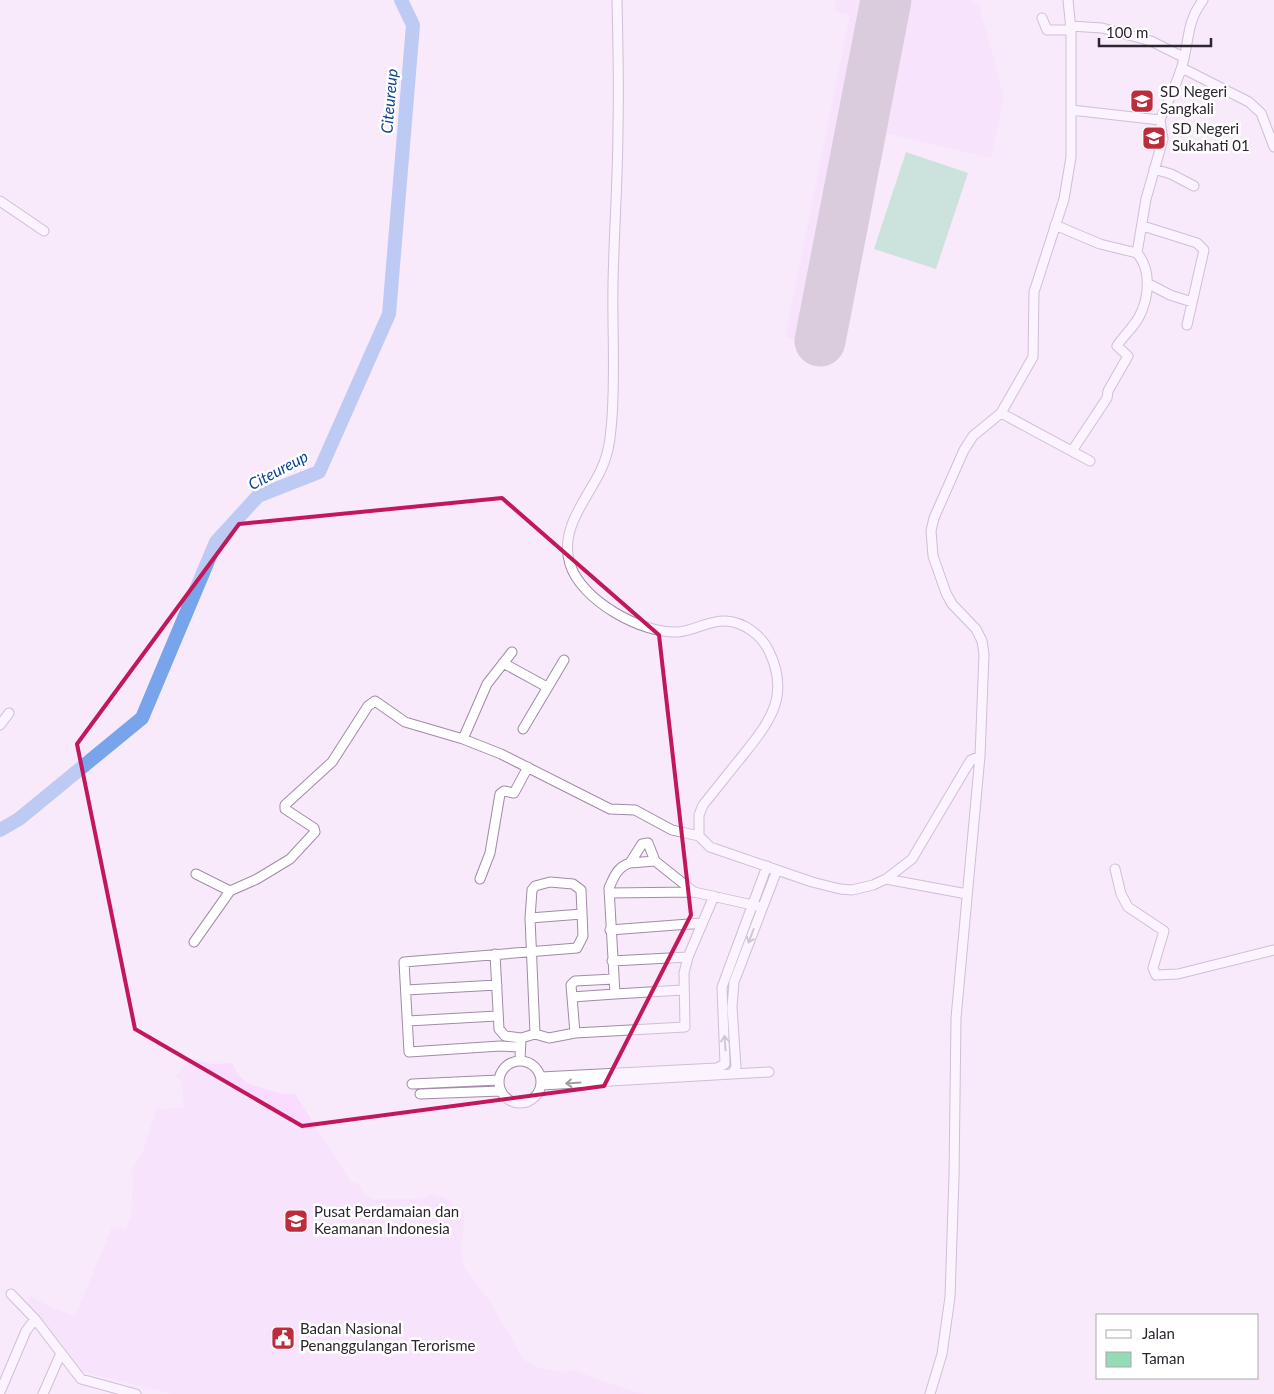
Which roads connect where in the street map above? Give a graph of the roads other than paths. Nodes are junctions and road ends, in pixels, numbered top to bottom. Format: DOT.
graph roads {
  1 [pos="617,0"];
  2 [pos="1068,0"];
  3 [pos="1203,0"];
  4 [pos="1042,18"];
  5 [pos="1070,28"];
  6 [pos="1183,57"];
  7 [pos="1182,68"];
  8 [pos="1071,110"];
  9 [pos="1160,120"];
  10 [pos="1274,147"];
  11 [pos="1154,169"];
  12 [pos="1194,186"];
  13 [pos="0,201"];
  14 [pos="1055,225"];
  15 [pos="1143,226"];
  16 [pos="44,231"];
  17 [pos="1137,253"];
  18 [pos="1147,283"];
  19 [pos="1192,302"];
  20 [pos="1187,326"];
  21 [pos="1001,413"];
  22 [pos="1072,451"];
  23 [pos="1090,461"];
  24 [pos="512,652"];
  25 [pos="564,660"];
  26 [pos="503,663"];
  27 [pos="546,687"];
  28 [pos="9,712"];
  29 [pos="0,725"];
  30 [pos="523,730"];
  31 [pos="463,739"];
  32 [pos="980,756"];
  33 [pos="528,767"];
  34 [pos="699,836"];
  35 [pos="655,862"];
  36 [pos="630,864"];
  37 [pos="767,866"];
  38 [pos="777,870"];
  39 [pos="1115,870"];
  40 [pos="196,874"];
  41 [pos="480,879"];
  42 [pos="886,879"];
  43 [pos="230,891"];
  44 [pos="694,892"];
  45 [pos="609,893"];
  46 [pos="967,894"];
  47 [pos="714,896"];
  48 [pos="752,904"];
  49 [pos="762,908"];
  50 [pos="582,914"];
  51 [pos="530,918"];
  52 [pos="702,924"];
  53 [pos="610,930"];
  54 [pos="194,942"];
  55 [pos="1274,950"];
  56 [pos="532,952"];
  57 [pos="495,954"];
  58 [pos="688,957"];
  59 [pos="612,961"];
  60 [pos="614,979"];
  61 [pos="497,985"];
  62 [pos="406,990"];
  63 [pos="683,990"];
  64 [pos="615,994"];
  65 [pos="572,997"];
  66 [pos="497,1016"];
  67 [pos="408,1021"];
  68 [pos="575,1033"];
  69 [pos="535,1034"];
  70 [pos="520,1043"];
  71 [pos="520,1060"];
  72 [pos="769,1072"];
  73 [pos="732,1074"];
  74 [pos="499,1080"];
  75 [pos="541,1081"];
  76 [pos="412,1084"];
  77 [pos="501,1091"];
  78 [pos="420,1094"];
  79 [pos="11,1294"];
  80 [pos="34,1319"];
  81 [pos="61,1353"];
  82 [pos="0,1392"];
  83 [pos="43,1394"];
  84 [pos="136,1394"];
  85 [pos="930,1394"];
  1 -- 34 [label="street"];
  2 -- 5 [label="street"];
  3 -- 6 [label="street"];
  4 -- 5 [label="street"];
  5 -- 6 [label="street"];
  5 -- 8 [label="street"];
  6 -- 7 [label="street"];
  7 -- 9 [label="street"];
  7 -- 10 [label="street"];
  8 -- 9 [label="street"];
  8 -- 14 [label="street"];
  9 -- 11 [label="street"];
  11 -- 12 [label="street"];
  11 -- 15 [label="street"];
  13 -- 16 [label="street"];
  14 -- 17 [label="street"];
  14 -- 21 [label="street"];
  15 -- 17 [label="street"];
  15 -- 19 [label="street"];
  17 -- 18 [label="street"];
  18 -- 19 [label="street"];
  18 -- 22 [label="street"];
  19 -- 20 [label="street"];
  21 -- 22 [label="street"];
  21 -- 32 [label="street"];
  22 -- 23 [label="street"];
  24 -- 26 [label="street"];
  25 -- 27 [label="street"];
  26 -- 27 [label="street"];
  26 -- 31 [label="street"];
  27 -- 30 [label="street"];
  28 -- 29 [label="street"];
  31 -- 33 [label="street"];
  31 -- 43 [label="street"];
  32 -- 42 [label="street"];
  32 -- 46 [label="street"];
  33 -- 34 [label="street"];
  33 -- 41 [label="street"];
  34 -- 37 [label="street"];
  35 -- 36 [label="street"];
  35 -- 36 [label="street"];
  35 -- 44 [label="street"];
  36 -- 45 [label="street"];
  37 -- 38 [label="street"];
  37 -- 48 [label="street"];
  38 -- 42 [label="street"];
  38 -- 49 [label="street"];
  39 -- 55 [label="street"];
  40 -- 43 [label="street"];
  42 -- 46 [label="street"];
  43 -- 54 [label="street"];
  44 -- 45 [label="street"];
  44 -- 47 [label="street"];
  45 -- 53 [label="street"];
  46 -- 85 [label="street"];
  47 -- 48 [label="street"];
  47 -- 52 [label="street"];
  48 -- 49 [label="street"];
  75 -- 48 [label="street, one-way"];
  49 -- 73 [label="street, one-way"];
  50 -- 51 [label="street"];
  50 -- 51 [label="street"];
  50 -- 56 [label="street"];
  51 -- 56 [label="street"];
  52 -- 53 [label="street"];
  52 -- 58 [label="street"];
  53 -- 59 [label="street"];
  56 -- 57 [label="street"];
  56 -- 69 [label="street"];
  57 -- 61 [label="street"];
  57 -- 62 [label="street"];
  58 -- 59 [label="street"];
  58 -- 63 [label="street"];
  59 -- 60 [label="street"];
  60 -- 64 [label="street"];
  60 -- 65 [label="street"];
  61 -- 62 [label="street"];
  61 -- 66 [label="street"];
  62 -- 67 [label="street"];
  63 -- 64 [label="street"];
  63 -- 68 [label="street"];
  64 -- 65 [label="street"];
  65 -- 68 [label="street"];
  66 -- 67 [label="street"];
  66 -- 70 [label="street"];
  67 -- 70 [label="street"];
  68 -- 69 [label="street"];
  69 -- 70 [label="street"];
  70 -- 71 [label="street"];
  71 -- 74 [label="street"];
  71 -- 75 [label="street"];
  72 -- 73 [label="street"];
  73 -- 75 [label="street, one-way"];
  74 -- 76 [label="street"];
  74 -- 77 [label="street"];
  75 -- 77 [label="street"];
  77 -- 78 [label="street"];
  79 -- 80 [label="street"];
  80 -- 81 [label="street"];
  80 -- 82 [label="street"];
  81 -- 83 [label="street"];
  81 -- 84 [label="street"];
}
